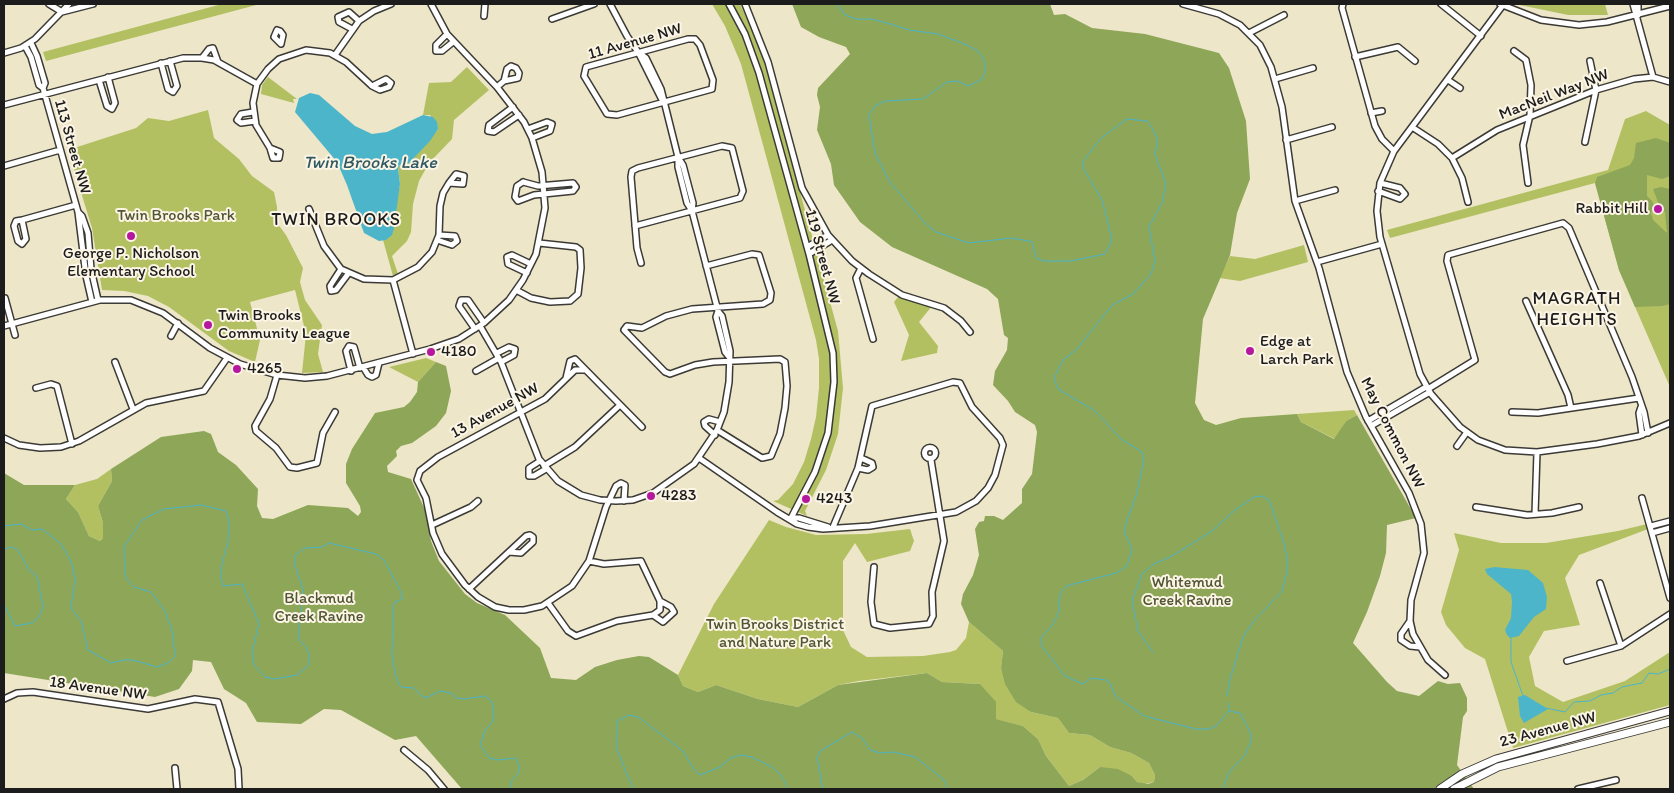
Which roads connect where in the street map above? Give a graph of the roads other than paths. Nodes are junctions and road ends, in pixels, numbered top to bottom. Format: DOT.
graph roads {
  1 [pos="49,4"];
  2 [pos="69,4"];
  3 [pos="93,4"];
  4 [pos="390,4"];
  5 [pos="431,4"];
  6 [pos="485,4"];
  7 [pos="594,4"];
  8 [pos="610,4"];
  9 [pos="729,4"];
  10 [pos="745,4"];
  11 [pos="1183,4"];
  12 [pos="1343,4"];
  13 [pos="1440,4"];
  14 [pos="1633,4"];
  15 [pos="1638,4"];
  16 [pos="1196,5"];
  17 [pos="1502,5"];
  18 [pos="1670,6"];
  19 [pos="62,12"];
  20 [pos="1638,15"];
  21 [pos="484,16"];
  22 [pos="1284,16"];
  23 [pos="552,19"];
  24 [pos="359,21"];
  25 [pos="352,29"];
  26 [pos="1250,33"];
  27 [pos="447,34"];
  28 [pos="1481,36"];
  29 [pos="453,42"];
  30 [pos="31,43"];
  31 [pos="281,44"];
  32 [pos="25,46"];
  33 [pos="1514,51"];
  34 [pos="638,52"];
  35 [pos="4,53"];
  36 [pos="286,55"];
  37 [pos="335,55"];
  38 [pos="1355,57"];
  39 [pos="202,58"];
  40 [pos="170,61"];
  41 [pos="1415,61"];
  42 [pos="1590,61"];
  43 [pos="218,62"];
  44 [pos="161,63"];
  45 [pos="1313,68"];
  46 [pos="108,77"];
  47 [pos="1653,77"];
  48 [pos="1275,79"];
  49 [pos="99,80"];
  50 [pos="1448,80"];
  51 [pos="504,81"];
  52 [pos="1670,82"];
  53 [pos="258,84"];
  54 [pos="372,86"];
  55 [pos="497,87"];
  56 [pos="1460,88"];
  57 [pos="1596,90"];
  58 [pos="44,91"];
  59 [pos="664,103"];
  60 [pos="4,105"];
  61 [pos="513,107"];
  62 [pos="1382,111"];
  63 [pos="253,112"];
  64 [pos="1371,114"];
  65 [pos="1530,115"];
  66 [pos="519,116"];
  67 [pos="255,121"];
  68 [pos="1332,127"];
  69 [pos="1412,127"];
  70 [pos="528,129"];
  71 [pos="532,138"];
  72 [pos="1286,140"];
  73 [pos="1585,142"];
  74 [pos="270,148"];
  75 [pos="60,150"];
  76 [pos="1394,150"];
  77 [pos="678,157"];
  78 [pos="1452,158"];
  79 [pos="4,166"];
  80 [pos="449,183"];
  81 [pos="1380,183"];
  82 [pos="1528,183"];
  83 [pos="545,186"];
  84 [pos="1335,190"];
  85 [pos="1378,192"];
  86 [pos="545,195"];
  87 [pos="1296,201"];
  88 [pos="1468,202"];
  89 [pos="76,205"];
  90 [pos="308,209"];
  91 [pos="692,211"];
  92 [pos="22,220"];
  93 [pos="635,226"];
  94 [pos="828,235"];
  95 [pos="832,240"];
  96 [pos="539,243"];
  97 [pos="1382,244"];
  98 [pos="807,247"];
  99 [pos="809,254"];
  100 [pos="641,262"];
  101 [pos="1317,262"];
  102 [pos="531,264"];
  103 [pos="706,266"];
  104 [pos="861,268"];
  105 [pos="341,269"];
  106 [pos="527,273"];
  107 [pos="348,274"];
  108 [pos="393,280"];
  109 [pos="516,290"];
  110 [pos="5,298"];
  111 [pos="95,301"];
  112 [pos="1526,301"];
  113 [pos="717,308"];
  114 [pos="178,323"];
  115 [pos="12,324"];
  116 [pos="4,326"];
  117 [pos="480,326"];
  118 [pos="642,328"];
  119 [pos="970,332"];
  120 [pos="15,335"];
  121 [pos="170,336"];
  122 [pos="873,338"];
  123 [pos="636,344"];
  124 [pos="413,354"];
  125 [pos="227,358"];
  126 [pos="499,358"];
  127 [pos="729,359"];
  128 [pos="115,362"];
  129 [pos="379,363"];
  130 [pos="362,368"];
  131 [pos="351,370"];
  132 [pos="476,370"];
  133 [pos="585,370"];
  134 [pos="277,375"];
  135 [pos="565,380"];
  136 [pos="36,388"];
  137 [pos="1428,389"];
  138 [pos="1639,398"];
  139 [pos="620,405"];
  140 [pos="1571,408"];
  141 [pos="134,409"];
  142 [pos="335,412"];
  143 [pos="1512,412"];
  144 [pos="521,413"];
  145 [pos="1368,421"];
  146 [pos="720,422"];
  147 [pos="1670,423"];
  148 [pos="1371,426"];
  149 [pos="642,427"];
  150 [pos="716,432"];
  151 [pos="1467,432"];
  152 [pos="1645,434"];
  153 [pos="4,438"];
  154 [pos="72,444"];
  155 [pos="1458,446"];
  156 [pos="1537,452"];
  157 [pos="699,458"];
  158 [pos="861,458"];
  159 [pos="930,460"];
  160 [pos="540,461"];
  161 [pos="545,468"];
  162 [pos="858,468"];
  163 [pos="1642,498"];
  164 [pos="478,500"];
  165 [pos="608,501"];
  166 [pos="624,501"];
  167 [pos="1476,507"];
  168 [pos="1579,507"];
  169 [pos="1535,514"];
  170 [pos="940,515"];
  171 [pos="791,518"];
  172 [pos="1670,522"];
  173 [pos="432,525"];
  174 [pos="830,527"];
  175 [pos="1670,528"];
  176 [pos="1652,530"];
  177 [pos="509,552"];
  178 [pos="589,561"];
  179 [pos="874,567"];
  180 [pos="1600,583"];
  181 [pos="469,589"];
  182 [pos="1670,598"];
  183 [pos="660,601"];
  184 [pos="548,603"];
  185 [pos="1670,614"];
  186 [pos="653,615"];
  187 [pos="1410,621"];
  188 [pos="1622,646"];
  189 [pos="1420,648"];
  190 [pos="1566,661"];
  191 [pos="1444,675"];
  192 [pos="4,699"];
  193 [pos="1670,711"];
  194 [pos="1670,722"];
  195 [pos="404,750"];
  196 [pos="175,768"];
  197 [pos="1616,780"];
  198 [pos="1586,788"];
  199 [pos="177,789"];
  200 [pos="239,789"];
  201 [pos="444,789"];
  202 [pos="1440,789"];
  203 [pos="1454,789"];
  204 [pos="1578,789"];
  1 -- 19 [label="street"];
  2 -- 19 [label="street"];
  3 -- 19 [label="street"];
  4 -- 24 [label="street"];
  5 -- 27 [label="street"];
  6 -- 21 [label="street"];
  7 -- 23 [label="street"];
  8 -- 34 [label="street"];
  9 -- 98 [label="street, 119 Street NW"];
  10 -- 94 [label="street, 119 Street NW"];
  11 -- 16 [label="street, May Common NW"];
  12 -- 38 [label="street"];
  13 -- 28 [label="street"];
  14 -- 20 [label="street"];
  15 -- 20 [label="street"];
  16 -- 26 [label="street, May Common NW"];
  17 -- 20 [label="street"];
  17 -- 28 [label="street"];
  18 -- 20 [label="street"];
  19 -- 30 [label="street"];
  20 -- 47 [label="street"];
  22 -- 26 [label="street"];
  24 -- 25 [label="street"];
  24 -- 25 [label="street"];
  25 -- 37 [label="street"];
  26 -- 48 [label="street, May Common NW"];
  27 -- 29 [label="street"];
  27 -- 29 [label="street"];
  28 -- 50 [label="street"];
  29 -- 55 [label="street"];
  30 -- 32 [label="street"];
  30 -- 58 [label="street, 113 Street NW"];
  31 -- 36 [label="street"];
  32 -- 35 [label="street"];
  32 -- 58 [label="street, 113 Street NW"];
  33 -- 65 [label="street"];
  34 -- 59 [label="street"];
  34 -- 59 [label="street, 11 Avenue NW"];
  34 -- 59 [label="street, 11 Avenue NW"];
  36 -- 37 [label="street"];
  36 -- 53 [label="street"];
  37 -- 54 [label="street"];
  38 -- 41 [label="street"];
  38 -- 64 [label="street"];
  39 -- 40 [label="street"];
  39 -- 43 [label="street"];
  39 -- 43 [label="street"];
  40 -- 44 [label="street"];
  40 -- 44 [label="street"];
  42 -- 57 [label="street"];
  43 -- 53 [label="street"];
  44 -- 46 [label="street"];
  45 -- 48 [label="street"];
  46 -- 49 [label="street"];
  46 -- 49 [label="street"];
  47 -- 52 [label="street, MacNeil Way NW"];
  47 -- 57 [label="street, MacNeil Way NW"];
  48 -- 72 [label="street, May Common NW"];
  49 -- 58 [label="street"];
  50 -- 56 [label="street"];
  50 -- 69 [label="street"];
  51 -- 55 [label="street"];
  53 -- 63 [label="street"];
  55 -- 61 [label="street"];
  57 -- 65 [label="street, MacNeil Way NW"];
  57 -- 73 [label="street"];
  58 -- 60 [label="street"];
  58 -- 75 [label="street, 113 Street NW"];
  59 -- 77 [label="street"];
  61 -- 66 [label="street"];
  61 -- 66 [label="street"];
  62 -- 64 [label="street"];
  63 -- 67 [label="street"];
  63 -- 67 [label="street"];
  64 -- 76 [label="street"];
  65 -- 78 [label="street, MacNeil Way NW"];
  65 -- 82 [label="street"];
  66 -- 70 [label="street"];
  67 -- 74 [label="street"];
  68 -- 72 [label="street"];
  69 -- 76 [label="street"];
  69 -- 78 [label="street"];
  70 -- 71 [label="street"];
  70 -- 71 [label="street"];
  71 -- 83 [label="street"];
  72 -- 87 [label="street, May Common NW"];
  75 -- 79 [label="street"];
  75 -- 89 [label="street, 113 Street NW"];
  76 -- 81 [label="street"];
  77 -- 91 [label="street"];
  77 -- 91 [label="street"];
  77 -- 93 [label="street"];
  78 -- 88 [label="street"];
  80 -- 108 [label="street"];
  81 -- 85 [label="street"];
  81 -- 85 [label="street"];
  83 -- 86 [label="street"];
  83 -- 86 [label="street"];
  83 -- 86 [label="street"];
  84 -- 87 [label="street"];
  85 -- 97 [label="street"];
  86 -- 96 [label="street"];
  87 -- 101 [label="street, May Common NW"];
  89 -- 92 [label="street"];
  89 -- 111 [label="street, 113 Street NW"];
  90 -- 105 [label="street"];
  91 -- 93 [label="street"];
  91 -- 103 [label="street"];
  93 -- 100 [label="street"];
  94 -- 95 [label="street, 119 Street NW"];
  94 -- 98 [label="street"];
  95 -- 99 [label="street"];
  95 -- 104 [label="street, 119 Street NW"];
  96 -- 102 [label="street"];
  96 -- 109 [label="street"];
  97 -- 101 [label="street"];
  97 -- 137 [label="street"];
  98 -- 99 [label="street, 119 Street NW"];
  99 -- 171 [label="street, 119 Street NW"];
  101 -- 145 [label="street, May Common NW"];
  102 -- 106 [label="street"];
  102 -- 106 [label="street"];
  103 -- 113 [label="street"];
  103 -- 113 [label="street"];
  104 -- 119 [label="street, 119 Street NW"];
  104 -- 122 [label="street"];
  105 -- 107 [label="street"];
  105 -- 107 [label="street"];
  106 -- 109 [label="street"];
  107 -- 108 [label="street"];
  108 -- 124 [label="street"];
  109 -- 117 [label="street"];
  110 -- 115 [label="street"];
  111 -- 114 [label="street"];
  111 -- 115 [label="street"];
  112 -- 140 [label="street"];
  113 -- 118 [label="street"];
  113 -- 127 [label="street"];
  114 -- 121 [label="street"];
  114 -- 125 [label="street"];
  115 -- 116 [label="street"];
  115 -- 120 [label="street"];
  117 -- 117 [label="street"];
  117 -- 124 [label="street"];
  117 -- 126 [label="street"];
  118 -- 123 [label="street"];
  118 -- 123 [label="street"];
  123 -- 127 [label="street"];
  124 -- 129 [label="street"];
  125 -- 134 [label="street"];
  125 -- 141 [label="street"];
  126 -- 132 [label="street"];
  126 -- 144 [label="street"];
  127 -- 146 [label="street"];
  127 -- 150 [label="street"];
  128 -- 141 [label="street"];
  129 -- 130 [label="street"];
  129 -- 130 [label="street"];
  130 -- 131 [label="street"];
  130 -- 131 [label="street"];
  131 -- 134 [label="street"];
  133 -- 135 [label="street, 13 Avenue NW"];
  133 -- 135 [label="street"];
  133 -- 139 [label="street"];
  134 -- 142 [label="street"];
  135 -- 144 [label="street, 13 Avenue NW"];
  136 -- 154 [label="street"];
  137 -- 138 [label="street"];
  137 -- 145 [label="street"];
  137 -- 148 [label="street"];
  137 -- 151 [label="street"];
  138 -- 140 [label="street"];
  138 -- 152 [label="street"];
  139 -- 149 [label="street"];
  139 -- 161 [label="street"];
  140 -- 143 [label="street"];
  141 -- 154 [label="street"];
  144 -- 160 [label="street"];
  144 -- 173 [label="street, 13 Avenue NW"];
  145 -- 148 [label="street, May Common NW"];
  146 -- 150 [label="street"];
  146 -- 150 [label="street"];
  147 -- 152 [label="street"];
  148 -- 187 [label="street, May Common NW"];
  150 -- 157 [label="street"];
  151 -- 155 [label="street"];
  151 -- 156 [label="street"];
  152 -- 156 [label="street"];
  153 -- 154 [label="street"];
  156 -- 169 [label="street"];
  157 -- 166 [label="street"];
  157 -- 171 [label="street"];
  158 -- 162 [label="street"];
  158 -- 162 [label="street"];
  158 -- 170 [label="street"];
  159 -- 170 [label="street"];
  160 -- 161 [label="street"];
  160 -- 161 [label="street"];
  161 -- 165 [label="street"];
  162 -- 174 [label="street"];
  163 -- 176 [label="street"];
  164 -- 173 [label="street"];
  165 -- 166 [label="street"];
  165 -- 166 [label="street"];
  165 -- 178 [label="street"];
  167 -- 169 [label="street"];
  168 -- 169 [label="street"];
  170 -- 174 [label="street"];
  170 -- 179 [label="street"];
  171 -- 174 [label="street"];
  172 -- 176 [label="street"];
  173 -- 181 [label="street"];
  175 -- 176 [label="street"];
  176 -- 182 [label="street"];
  177 -- 177 [label="street"];
  177 -- 181 [label="street"];
  178 -- 183 [label="street"];
  178 -- 184 [label="street"];
  180 -- 188 [label="street"];
  181 -- 184 [label="street"];
  183 -- 186 [label="street"];
  183 -- 186 [label="street"];
  184 -- 186 [label="street"];
  185 -- 188 [label="street"];
  187 -- 189 [label="street, May Common NW"];
  187 -- 189 [label="street, May Common NW"];
  188 -- 190 [label="street"];
  189 -- 191 [label="street, May Common NW"];
  192 -- 200 [label="street, 18 Avenue NW"];
  193 -- 202 [label="main road, 23 Avenue NW"];
  194 -- 203 [label="main road, 23 Avenue NW"];
  195 -- 201 [label="street"];
  196 -- 199 [label="street"];
  197 -- 198 [label="street"];
  198 -- 204 [label="street"];
}
